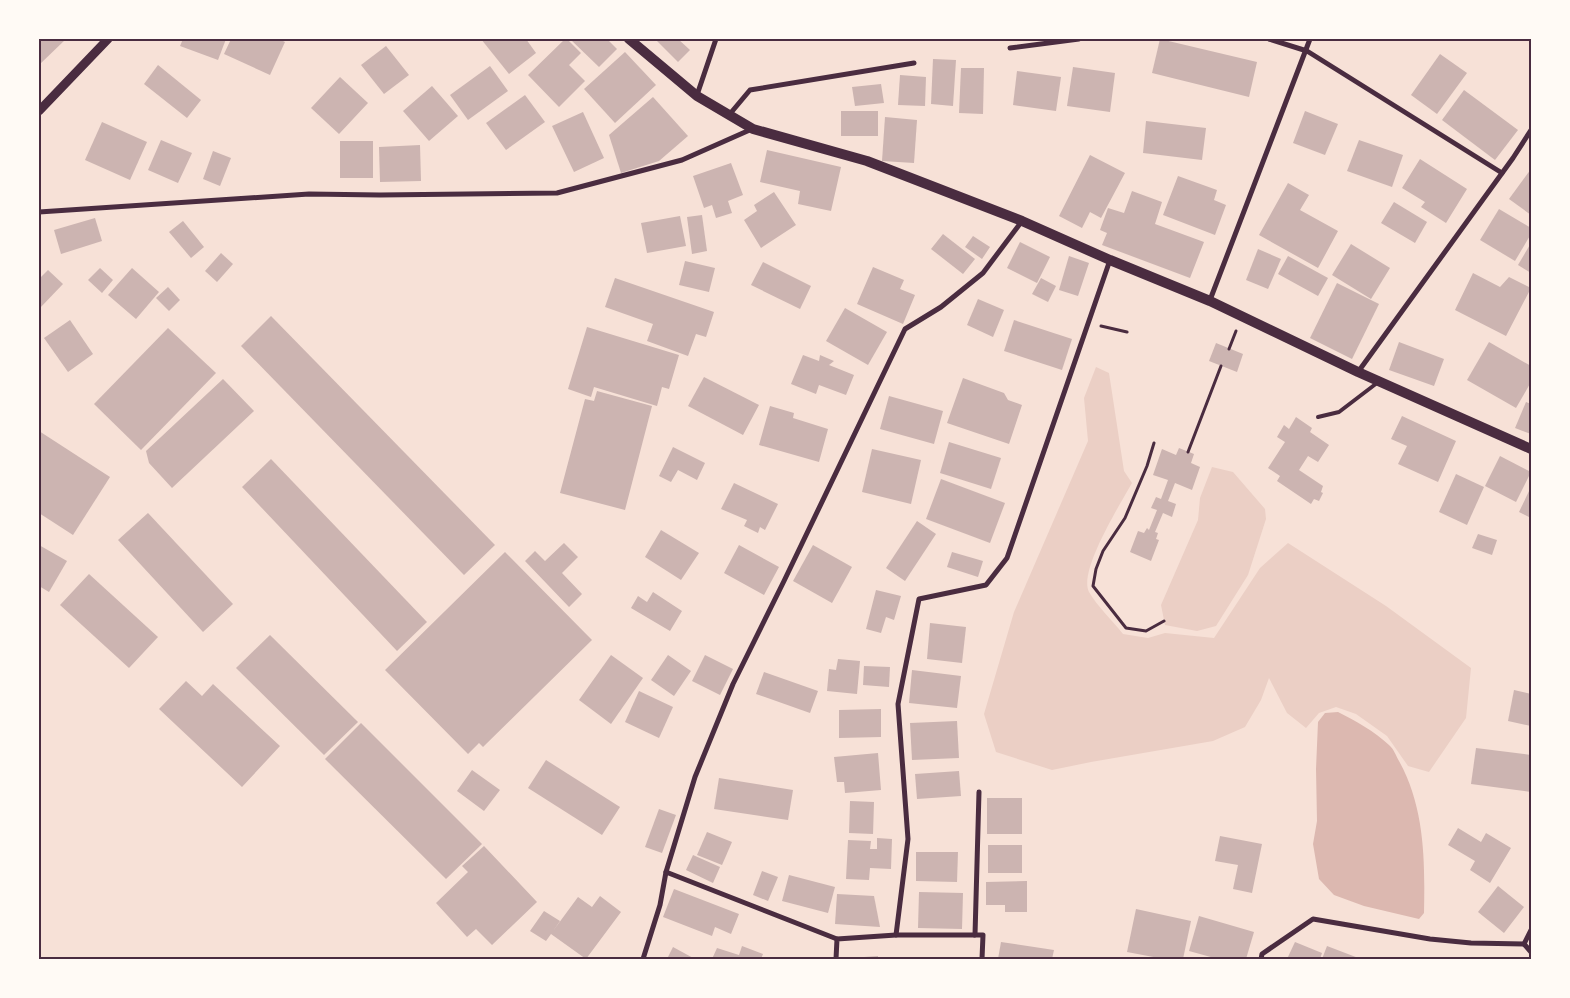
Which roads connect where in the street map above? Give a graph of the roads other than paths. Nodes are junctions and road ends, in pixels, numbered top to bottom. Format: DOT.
graph roads {
  1 [pos="108,39"];
  2 [pos="628,39"];
  3 [pos="716,39"];
  4 [pos="1079,39"];
  5 [pos="1269,39"];
  6 [pos="1310,39"];
  7 [pos="1010,48"];
  8 [pos="1307,51"];
  9 [pos="914,64"];
  10 [pos="697,96"];
  11 [pos="39,111"];
  12 [pos="728,115"];
  13 [pos="753,129"];
  14 [pos="1531,130"];
  15 [pos="1502,173"];
  16 [pos="39,212"];
  17 [pos="1022,222"];
  18 [pos="1110,260"];
  19 [pos="1210,301"];
  20 [pos="1358,372"];
  21 [pos="1379,382"];
  22 [pos="1318,416"];
  23 [pos="1531,449"];
  24 [pos="979,792"];
  25 [pos="666,872"];
  26 [pos="1531,930"];
  27 [pos="896,934"];
  28 [pos="975,935"];
  29 [pos="836,939"];
  30 [pos="1524,944"];
  31 [pos="1531,952"];
  32 [pos="642,959"];
  33 [pos="836,959"];
  34 [pos="982,959"];
  35 [pos="1260,959"];
  1 -- 11 [label="street"];
  2 -- 10 [label="main road"];
  3 -- 10 [label="street"];
  4 -- 7 [label="street"];
  5 -- 8 [label="street"];
  6 -- 8 [label="street"];
  8 -- 15 [label="street"];
  8 -- 19 [label="street"];
  9 -- 12 [label="street"];
  10 -- 12 [label="main road"];
  12 -- 13 [label="main road"];
  13 -- 16 [label="street"];
  13 -- 17 [label="main road"];
  14 -- 15 [label="street"];
  15 -- 20 [label="street"];
  17 -- 18 [label="main road"];
  17 -- 25 [label="street"];
  18 -- 19 [label="main road"];
  18 -- 27 [label="street"];
  19 -- 20 [label="main road"];
  20 -- 21 [label="main road"];
  21 -- 22 [label="lane"];
  21 -- 23 [label="main road"];
  24 -- 28 [label="street"];
  25 -- 29 [label="street"];
  25 -- 32 [label="street"];
  26 -- 30 [label="street"];
  27 -- 28 [label="street"];
  27 -- 29 [label="street"];
  28 -- 34 [label="street"];
  29 -- 33 [label="street"];
  30 -- 31 [label="street"];
  30 -- 35 [label="street"];
}
